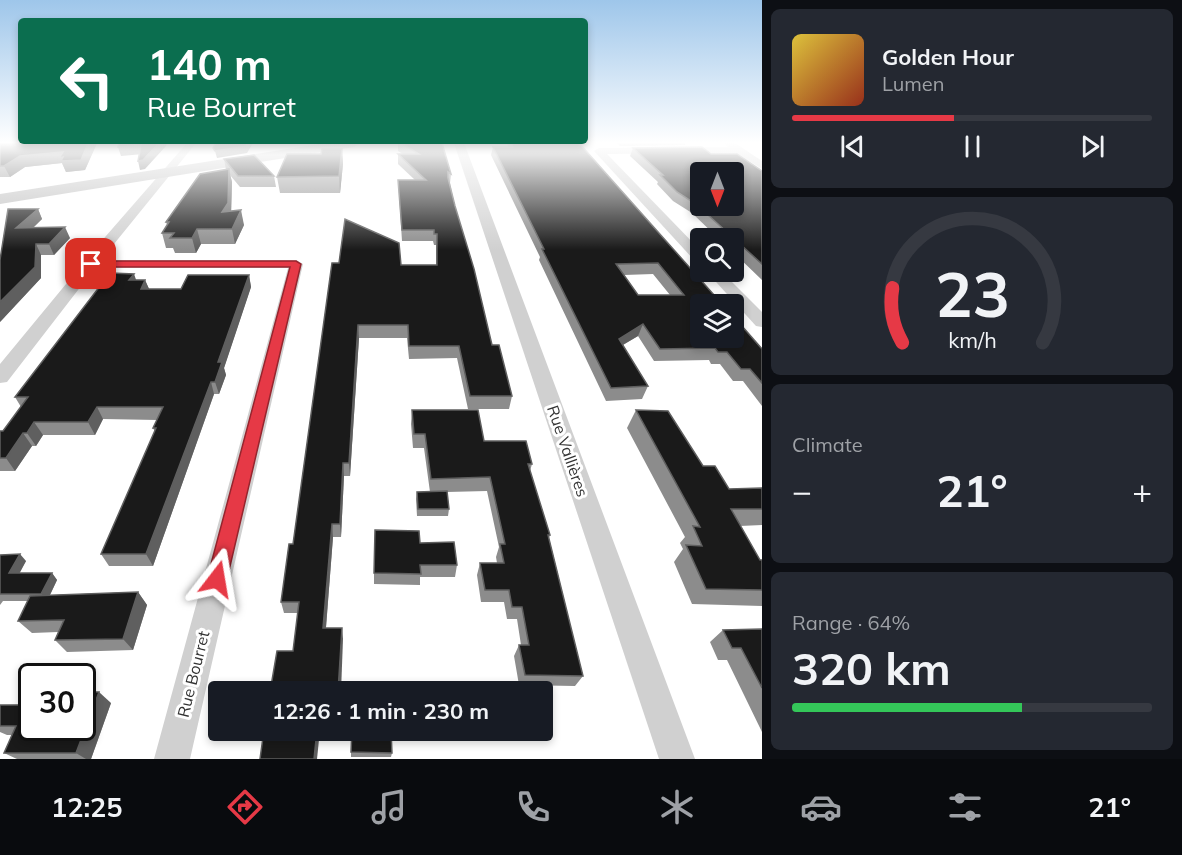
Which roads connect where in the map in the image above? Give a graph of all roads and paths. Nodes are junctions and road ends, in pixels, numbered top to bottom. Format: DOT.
graph roads {
  1 [pos="128,178"];
  2 [pos="163,178"];
  3 [pos="472,178"];
  4 [pos="625,178"];
  5 [pos="0,199"];
  6 [pos="690,247"];
  7 [pos="91,264"];
  8 [pos="724,282"];
  9 [pos="762,322"];
  10 [pos="0,377"];
  11 [pos="172,759"];
  12 [pos="677,759"];
  1 -- 5 [label="main road"];
  2 -- 7 [label="street"];
  3 -- 12 [label="street, Rue Vallières"];
  4 -- 6 [label="street"];
  7 -- 10 [label="street"];
  7 -- 11 [label="street, Rue Bourret"];
  8 -- 9 [label="street"];
}
